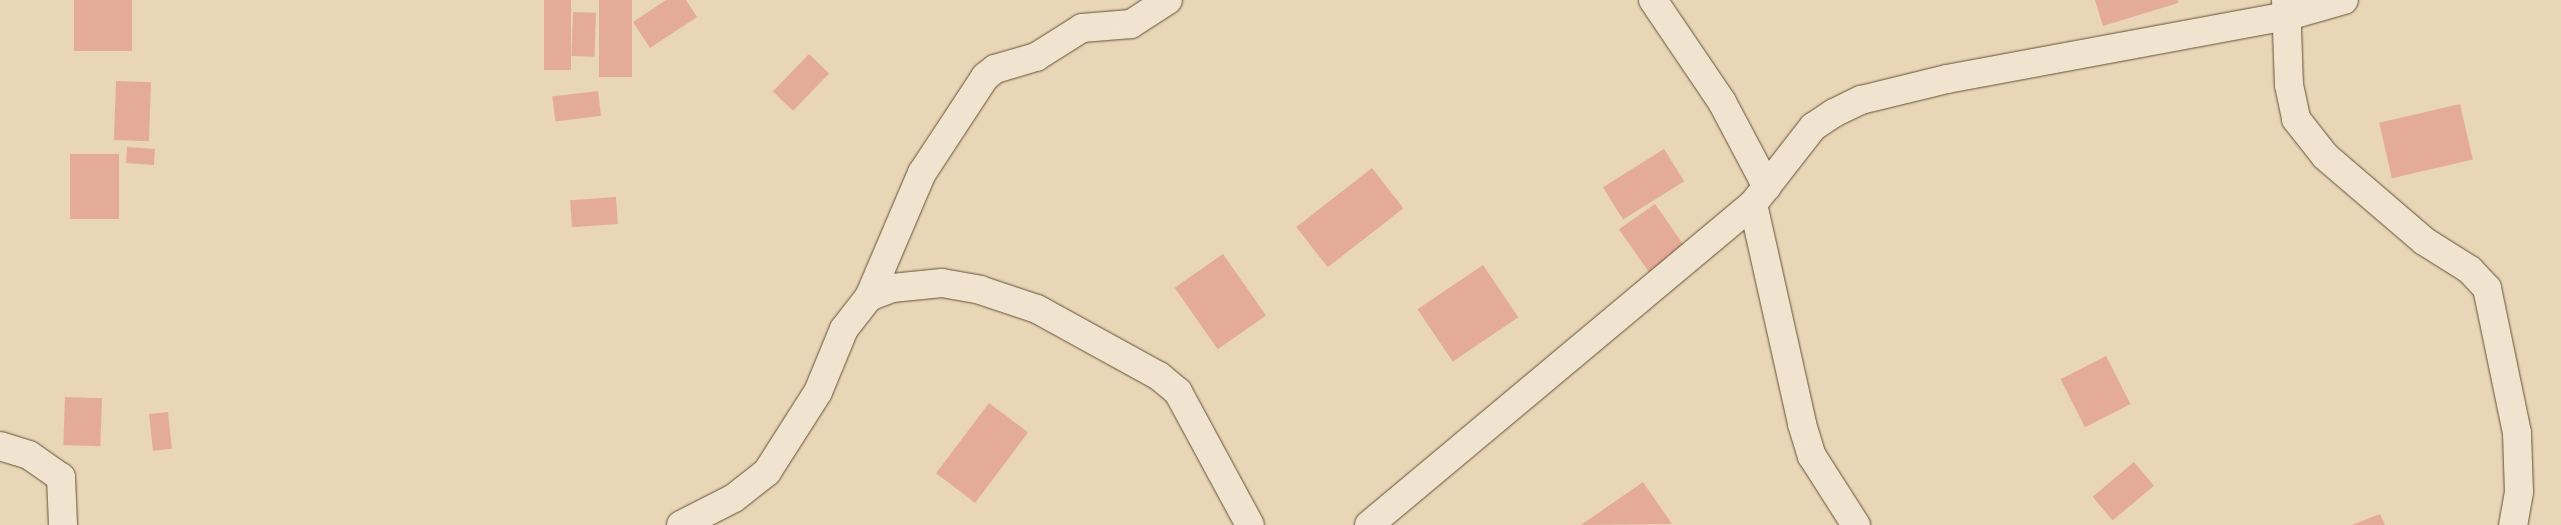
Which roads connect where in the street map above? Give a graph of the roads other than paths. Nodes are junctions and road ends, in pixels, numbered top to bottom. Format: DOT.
graph roads {
  1 [pos="1168,0"];
  2 [pos="1653,0"];
  3 [pos="2344,0"];
  4 [pos="2287,8"];
  5 [pos="1760,195"];
  6 [pos="869,297"];
  7 [pos="0,446"];
  8 [pos="62,525"];
  9 [pos="681,525"];
  10 [pos="1250,525"];
  11 [pos="1369,525"];
  12 [pos="1856,525"];
  13 [pos="2513,525"];
  1 -- 6 [label="street"];
  2 -- 5 [label="street"];
  3 -- 4 [label="street"];
  4 -- 5 [label="street"];
  4 -- 13 [label="street"];
  5 -- 11 [label="street"];
  5 -- 12 [label="street"];
  6 -- 9 [label="street"];
  6 -- 10 [label="street"];
  7 -- 8 [label="street"];
}
